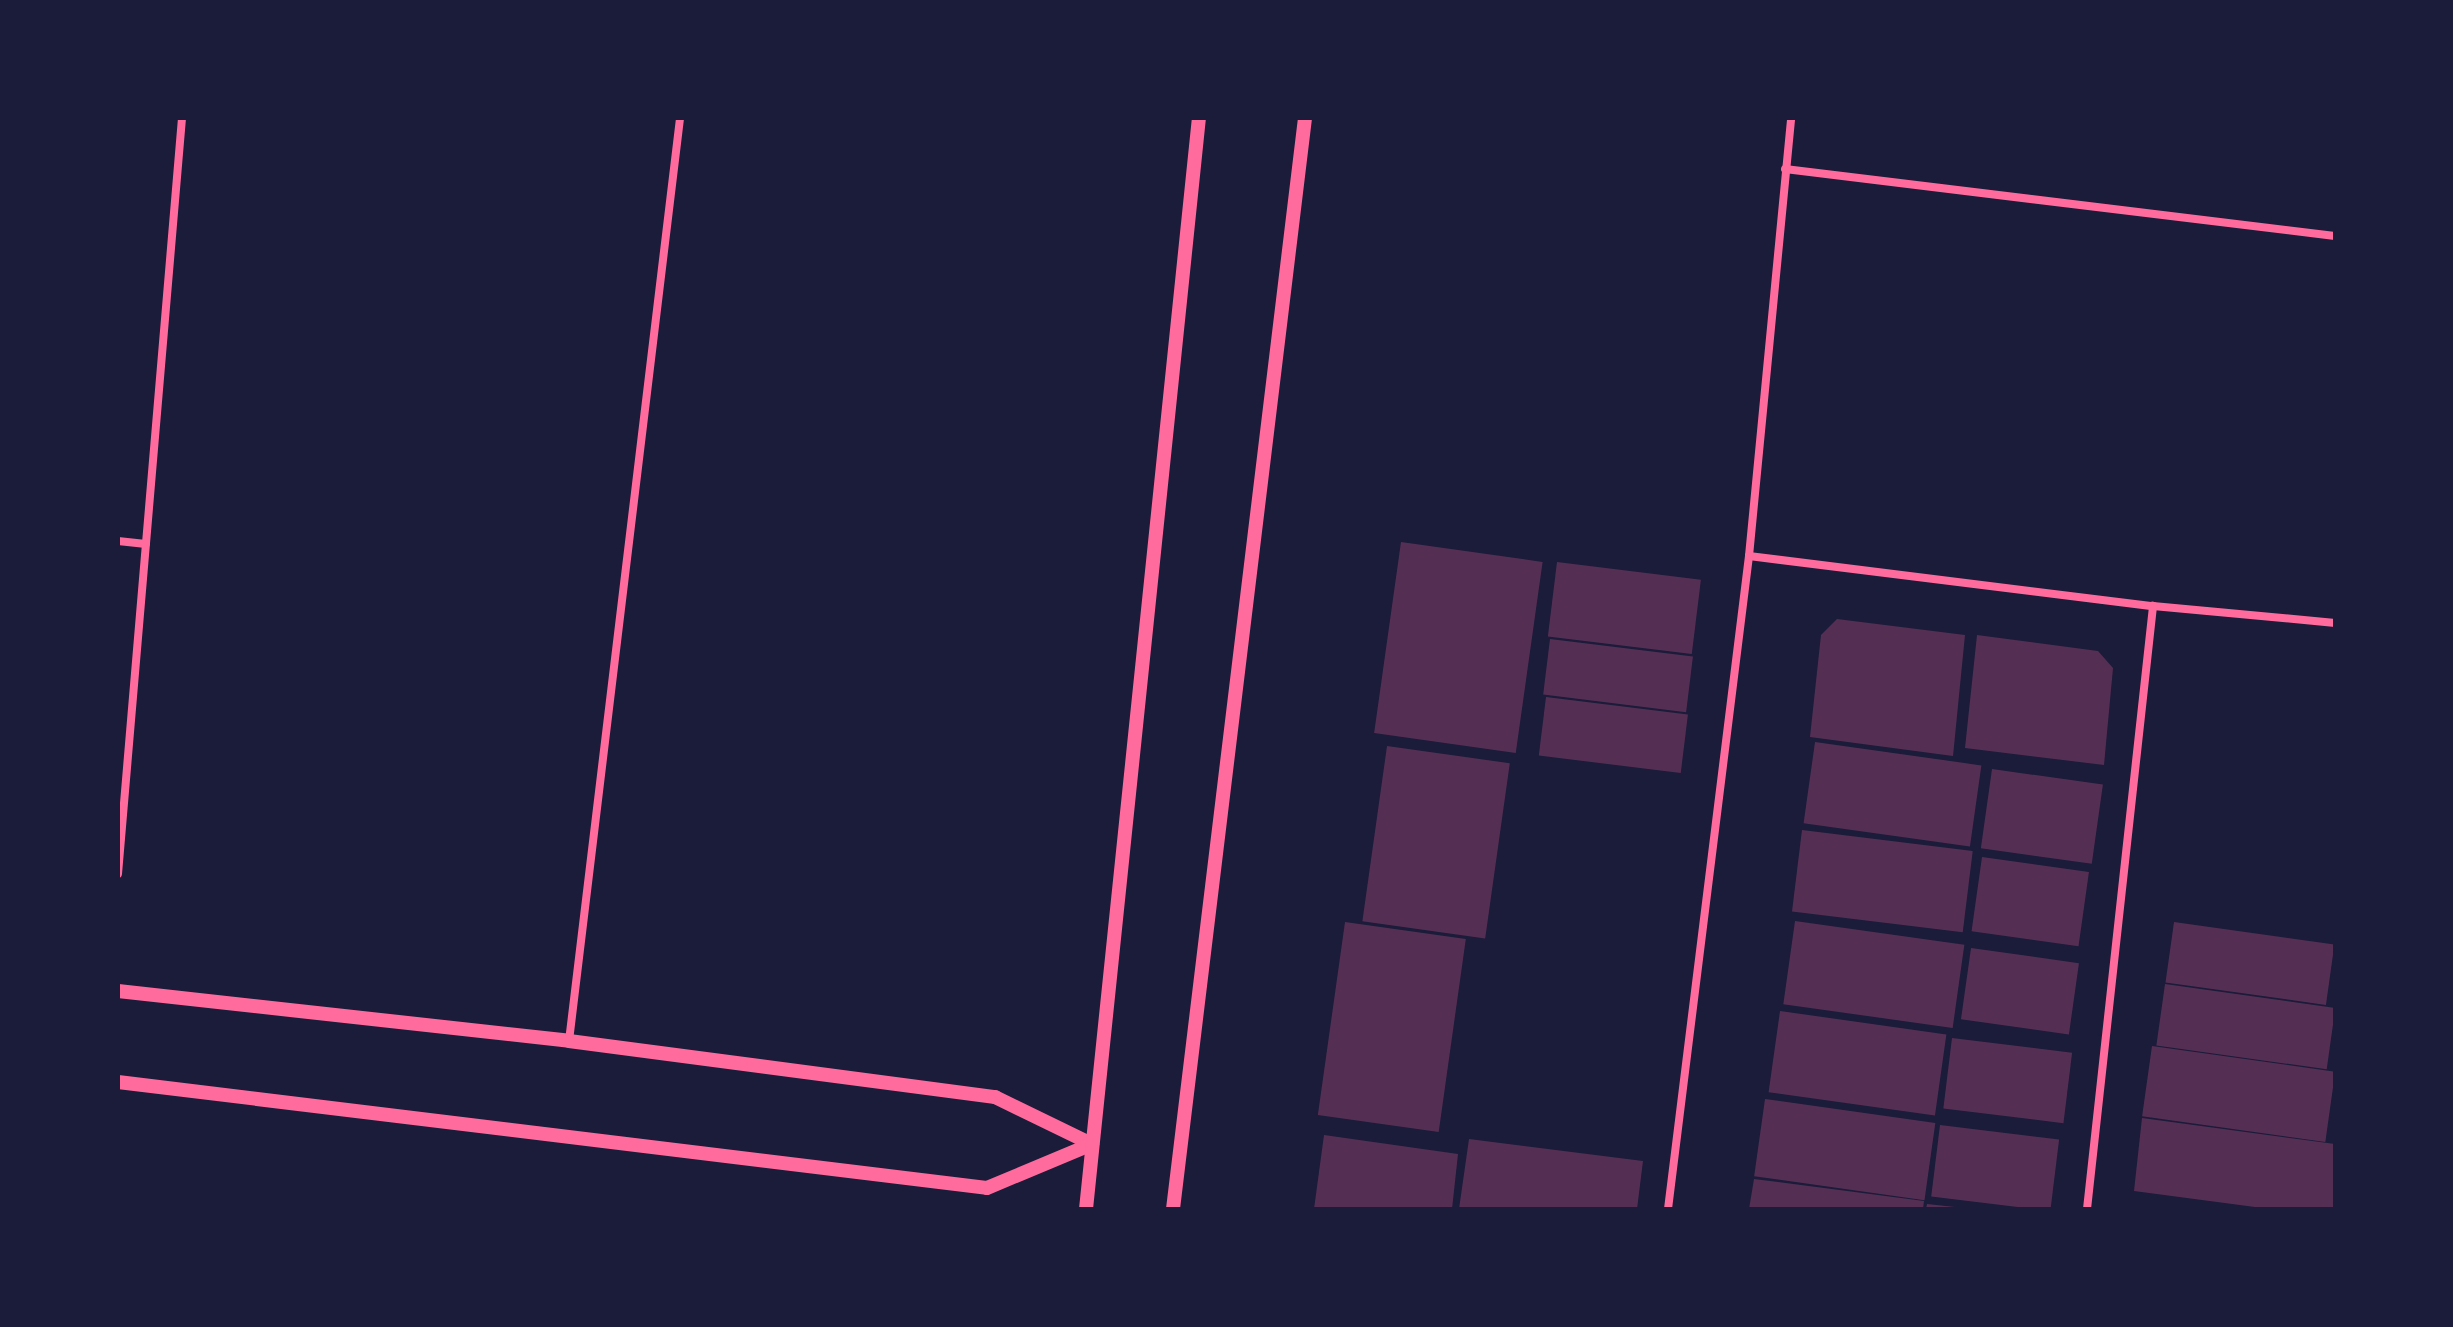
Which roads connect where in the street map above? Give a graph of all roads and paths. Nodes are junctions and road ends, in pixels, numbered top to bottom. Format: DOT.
graph roads {
  1 [pos="182,118"];
  2 [pos="680,118"];
  3 [pos="1199,118"];
  4 [pos="1305,118"];
  5 [pos="1791,118"];
  6 [pos="1785,169"];
  7 [pos="2335,236"];
  8 [pos="118,541"];
  9 [pos="146,544"];
  10 [pos="1749,556"];
  11 [pos="2153,606"];
  12 [pos="2335,623"];
  13 [pos="118,874"];
  14 [pos="118,991"];
  15 [pos="569,1041"];
  16 [pos="118,1082"];
  17 [pos="1092,1144"];
  18 [pos="1086,1209"];
  19 [pos="1173,1209"];
  20 [pos="1668,1209"];
  21 [pos="2087,1209"];
  1 -- 9 [label="street"];
  2 -- 15 [label="street"];
  3 -- 17 [label="street"];
  4 -- 19 [label="street"];
  5 -- 6 [label="street"];
  6 -- 7 [label="street"];
  6 -- 10 [label="street"];
  8 -- 9 [label="street"];
  9 -- 13 [label="street"];
  10 -- 11 [label="street"];
  10 -- 20 [label="street"];
  11 -- 12 [label="street"];
  11 -- 21 [label="street"];
  14 -- 15 [label="street"];
  15 -- 17 [label="street"];
  16 -- 17 [label="street"];
  17 -- 18 [label="street"];
}
